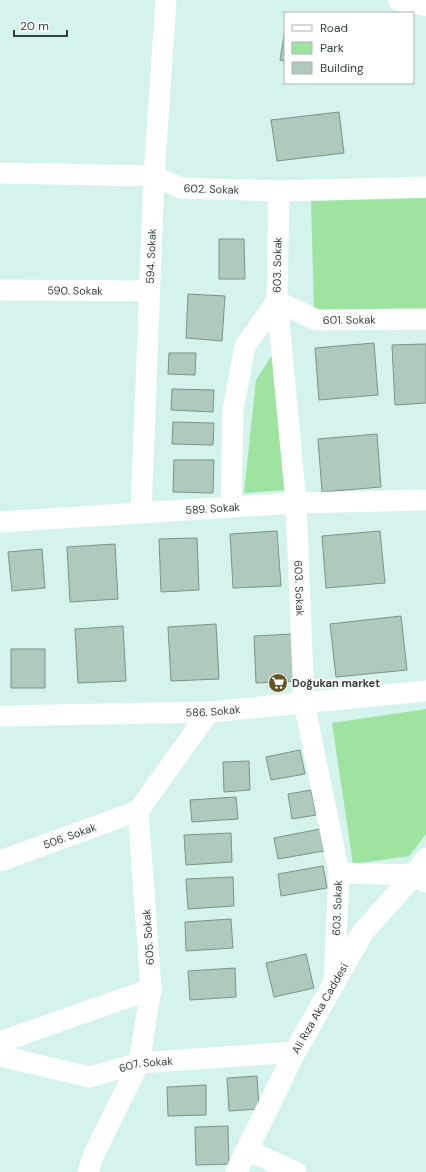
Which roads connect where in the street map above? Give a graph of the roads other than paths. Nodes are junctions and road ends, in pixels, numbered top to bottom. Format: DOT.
graph roads {
  1 [pos="166,0"];
  2 [pos="399,0"];
  3 [pos="426,5"];
  4 [pos="0,173"];
  5 [pos="154,176"];
  6 [pos="426,187"];
  7 [pos="278,191"];
  8 [pos="0,290"];
  9 [pos="149,291"];
  10 [pos="277,301"];
  11 [pos="426,319"];
  12 [pos="426,500"];
  13 [pos="296,503"];
  14 [pos="231,507"];
  15 [pos="141,512"];
  16 [pos="0,522"];
  17 [pos="426,691"];
  18 [pos="304,703"];
  19 [pos="209,712"];
  20 [pos="0,716"];
  21 [pos="138,811"];
  22 [pos="0,861"];
  23 [pos="422,872"];
  24 [pos="339,873"];
  25 [pos="334,982"];
  26 [pos="151,989"];
  27 [pos="0,1042"];
  28 [pos="295,1052"];
  29 [pos="0,1056"];
  30 [pos="138,1063"];
  31 [pos="247,1150"];
  32 [pos="88,1172"];
  33 [pos="236,1172"];
  34 [pos="296,1172"];
  1 -- 5 [label="street, 594. Sokak"];
  2 -- 3 [label="street"];
  4 -- 5 [label="street, 602. Sokak"];
  5 -- 7 [label="street, 602. Sokak"];
  5 -- 9 [label="street, 594. Sokak"];
  6 -- 7 [label="street, 602. Sokak"];
  7 -- 10 [label="street, 603. Sokak"];
  8 -- 9 [label="street, 590. Sokak"];
  9 -- 15 [label="street, 594. Sokak"];
  10 -- 11 [label="street, 601. Sokak"];
  10 -- 13 [label="street, 603. Sokak"];
  10 -- 14 [label="street"];
  12 -- 13 [label="street, 589. Sokak"];
  13 -- 14 [label="street, 589. Sokak"];
  13 -- 18 [label="street, 603. Sokak"];
  14 -- 15 [label="street, 589. Sokak"];
  15 -- 16 [label="street, 589. Sokak"];
  17 -- 18 [label="street, 586. Sokak"];
  18 -- 19 [label="street, 586. Sokak"];
  18 -- 24 [label="street, 603. Sokak"];
  19 -- 20 [label="street, 586. Sokak"];
  19 -- 21 [label="street"];
  21 -- 22 [label="street, 506. Sokak"];
  21 -- 26 [label="street, 605. Sokak"];
  23 -- 24 [label="street"];
  23 -- 25 [label="street, Ali Rıza Aka Caddesi"];
  24 -- 25 [label="street, 603. Sokak"];
  25 -- 28 [label="street, Ali Rıza Aka Caddesi"];
  26 -- 27 [label="street"];
  26 -- 30 [label="street, 605. Sokak"];
  28 -- 30 [label="street, 607. Sokak"];
  28 -- 31 [label="street, Ali Rıza Aka Caddesi"];
  29 -- 30 [label="street, 607. Sokak"];
  30 -- 32 [label="street, 605. Sokak"];
  31 -- 33 [label="street, Ali Rıza Aka Caddesi"];
  31 -- 34 [label="street"];
}
